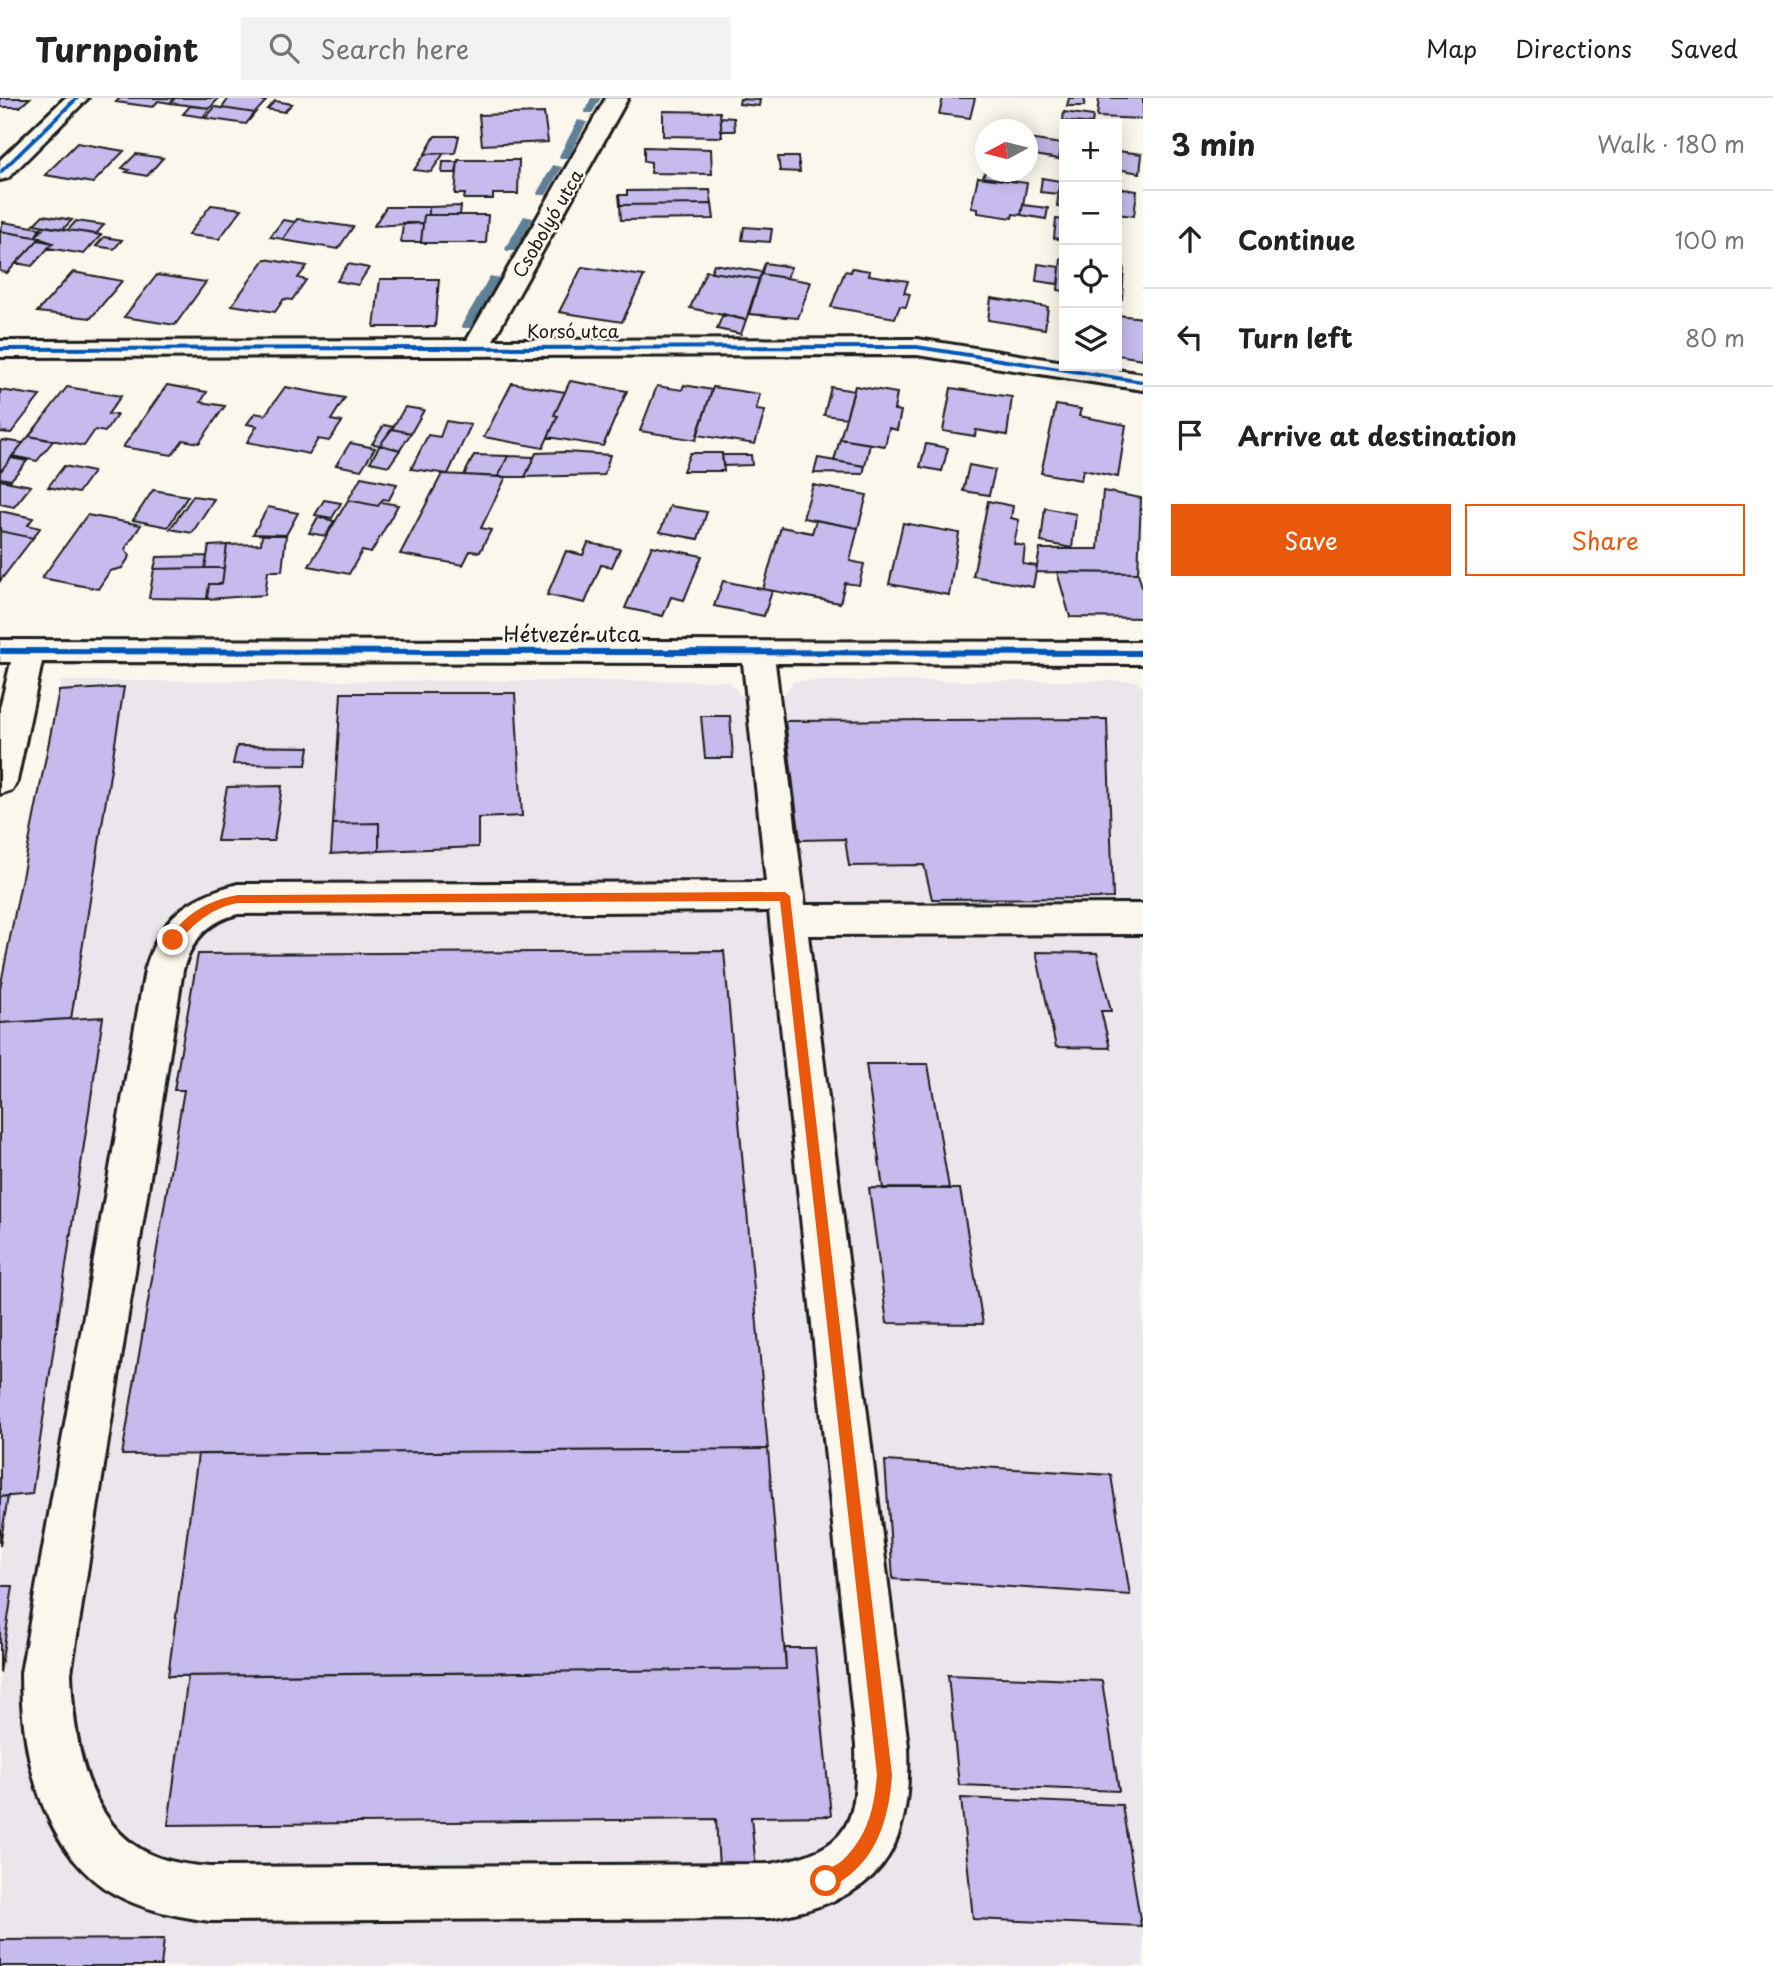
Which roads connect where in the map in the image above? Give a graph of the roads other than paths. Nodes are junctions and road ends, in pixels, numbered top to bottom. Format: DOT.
graph roads {
  1 [pos="77,98"];
  2 [pos="617,98"];
  3 [pos="0,173"];
  4 [pos="476,347"];
  5 [pos="0,349"];
  6 [pos="1143,382"];
  7 [pos="15,651"];
  8 [pos="758,652"];
  9 [pos="1143,653"];
  10 [pos="0,781"];
  11 [pos="786,908"];
  12 [pos="1143,919"];
  1 -- 3 [label="street"];
  2 -- 4 [label="street, Csobolyó utca"];
  4 -- 5 [label="street, Korsó utca"];
  4 -- 6 [label="street, Korsó utca"];
  7 -- 8 [label="street, Hétvezér utca"];
  7 -- 10 [label="street"];
  8 -- 9 [label="street, Hétvezér utca"];
  8 -- 11 [label="street"];
  11 -- 11 [label="street"];
  11 -- 12 [label="street"];
}
